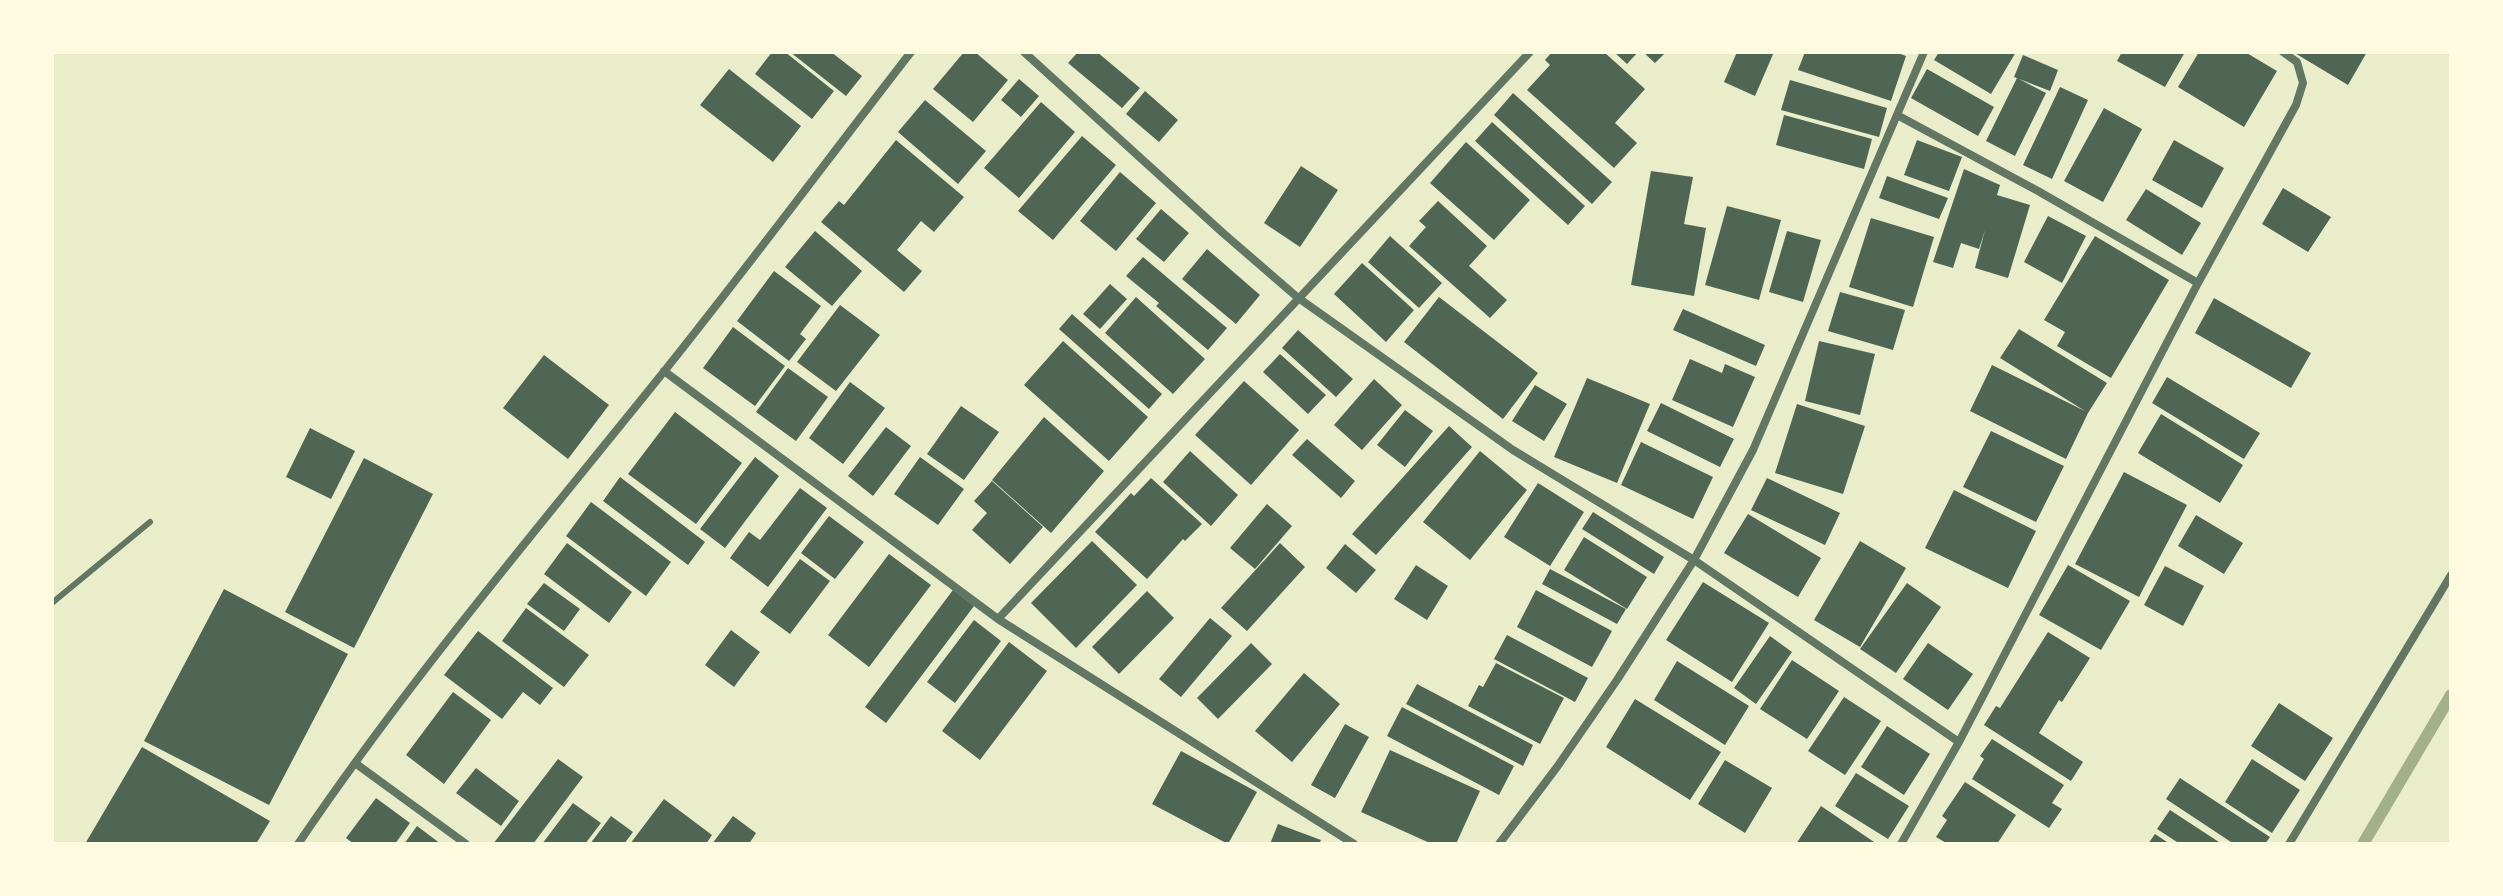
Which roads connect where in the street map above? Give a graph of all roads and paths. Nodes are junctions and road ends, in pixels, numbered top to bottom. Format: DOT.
graph roads {
  1 [pos="911,52"];
  2 [pos="1024,52"];
  3 [pos="1530,52"];
  4 [pos="1924,52"];
  5 [pos="2283,52"];
  6 [pos="1897,115"];
  7 [pos="2198,283"];
  8 [pos="1297,297"];
  9 [pos="664,371"];
  10 [pos="150,522"];
  11 [pos="1694,560"];
  12 [pos="2451,575"];
  13 [pos="52,603"];
  14 [pos="998,619"];
  15 [pos="1959,742"];
  16 [pos="355,763"];
  17 [pos="298,844"];
  18 [pos="466,844"];
  19 [pos="1354,844"];
  20 [pos="1499,844"];
  21 [pos="1901,844"];
  22 [pos="2289,844"];
  1 -- 9 [label="street"];
  2 -- 8 [label="street"];
  3 -- 8 [label="street"];
  4 -- 6 [label="street"];
  5 -- 7 [label="street"];
  6 -- 7 [label="street"];
  6 -- 11 [label="street"];
  7 -- 15 [label="street"];
  8 -- 11 [label="street"];
  8 -- 14 [label="street"];
  9 -- 14 [label="street"];
  9 -- 16 [label="street"];
  10 -- 13 [label="lane"];
  11 -- 15 [label="street"];
  11 -- 20 [label="street"];
  12 -- 22 [label="street"];
  14 -- 19 [label="street"];
  15 -- 21 [label="street"];
  16 -- 17 [label="street"];
  16 -- 18 [label="street"];
}
